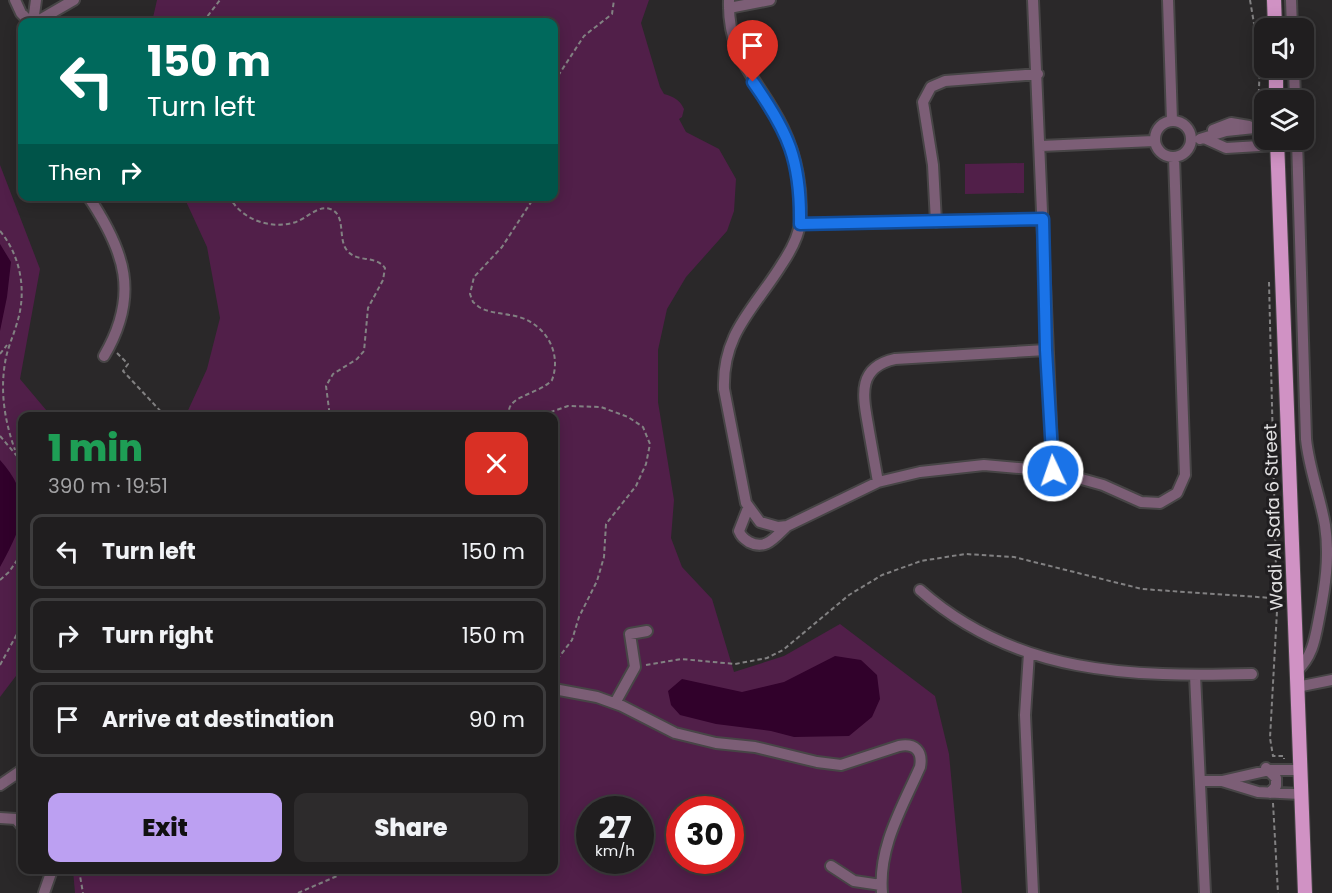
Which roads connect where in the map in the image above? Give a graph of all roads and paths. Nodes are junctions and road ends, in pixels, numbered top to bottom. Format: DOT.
graph roads {
  1 [pos="15,0"];
  2 [pos="22,0"];
  3 [pos="36,0"];
  4 [pos="74,0"];
  5 [pos="220,0"];
  6 [pos="614,0"];
  7 [pos="770,0"];
  8 [pos="1033,0"];
  9 [pos="1168,0"];
  10 [pos="1250,0"];
  11 [pos="1274,0"];
  12 [pos="1291,0"];
  13 [pos="729,4"];
  14 [pos="28,18"];
  15 [pos="31,18"];
  16 [pos="34,18"];
  17 [pos="40,18"];
  18 [pos="206,18"];
  19 [pos="1275,18"];
  20 [pos="1292,18"];
  21 [pos="1254,22"];
  22 [pos="1038,74"];
  23 [pos="558,76"];
  24 [pos="1172,121"];
  25 [pos="1254,128"];
  26 [pos="1204,138"];
  27 [pos="1191,139"];
  28 [pos="1154,141"];
  29 [pos="1041,146"];
  30 [pos="1254,147"];
  31 [pos="1277,150"];
  32 [pos="1297,150"];
  33 [pos="1174,157"];
  34 [pos="91,201"];
  35 [pos="232,201"];
  36 [pos="532,201"];
  37 [pos="1043,219"];
  38 [pos="936,222"];
  39 [pos="800,224"];
  40 [pos="0,231"];
  41 [pos="1269,272"];
  42 [pos="9,343"];
  43 [pos="1046,350"];
  44 [pos="107,351"];
  45 [pos="0,354"];
  46 [pos="161,412"];
  47 [pos="329,412"];
  48 [pos="509,412"];
  49 [pos="551,412"];
  50 [pos="0,436"];
  51 [pos="15,450"];
  52 [pos="18,455"];
  53 [pos="1053,471"];
  54 [pos="878,482"];
  55 [pos="748,508"];
  56 [pos="787,526"];
  57 [pos="18,559"];
  58 [pos="0,580"];
  59 [pos="1294,586"];
  60 [pos="1276,587"];
  61 [pos="920,590"];
  62 [pos="647,631"];
  63 [pos="18,632"];
  64 [pos="1029,653"];
  65 [pos="558,658"];
  66 [pos="0,666"];
  67 [pos="635,667"];
  68 [pos="1296,672"];
  69 [pos="1252,674"];
  70 [pos="1195,675"];
  71 [pos="1332,680"];
  72 [pos="1297,687"];
  73 [pos="558,690"];
  74 [pos="615,703"];
  75 [pos="1270,770"];
  76 [pos="1284,770"];
  77 [pos="1300,770"];
  78 [pos="18,773"];
  79 [pos="1202,781"];
  80 [pos="1234,782"];
  81 [pos="0,785"];
  82 [pos="1270,793"];
  83 [pos="1284,794"];
  84 [pos="1300,794"];
  85 [pos="0,818"];
  86 [pos="18,821"];
  87 [pos="831,866"];
  88 [pos="51,874"];
  89 [pos="80,874"];
  90 [pos="339,874"];
  91 [pos="881,889"];
  92 [pos="44,893"];
  93 [pos="83,893"];
  94 [pos="298,893"];
  95 [pos="1033,893"];
  96 [pos="1205,893"];
  97 [pos="1278,893"];
  98 [pos="1305,893"];
  1 -- 14 [label="street"];
  2 -- 15 [label="street"];
  3 -- 16 [label="street"];
  4 -- 17 [label="street"];
  5 -- 18 [label="path"];
  6 -- 23 [label="path"];
  7 -- 13 [label="street"];
  8 -- 22 [label="street"];
  9 -- 24 [label="street"];
  10 -- 21 [label="path"];
  11 -- 19 [label="main road"];
  12 -- 20 [label="street"];
  13 -- 39 [label="street"];
  22 -- 29 [label="street"];
  22 -- 38 [label="street"];
  24 -- 27 [label="street"];
  24 -- 28 [label="street"];
  25 -- 26 [label="street"];
  26 -- 27 [label="street"];
  26 -- 30 [label="street"];
  27 -- 33 [label="street"];
  28 -- 29 [label="street"];
  28 -- 33 [label="street"];
  29 -- 37 [label="street"];
  31 -- 59 [label="main road, Wadi Al Safa 6 Street"];
  32 -- 68 [label="street"];
  33 -- 53 [label="street"];
  34 -- 44 [label="street"];
  35 -- 47 [label="path"];
  36 -- 48 [label="path"];
  37 -- 38 [label="street"];
  37 -- 43 [label="street"];
  38 -- 39 [label="street"];
  39 -- 55 [label="street"];
  40 -- 42 [label="path"];
  41 -- 60 [label="path"];
  42 -- 45 [label="path"];
  42 -- 51 [label="path"];
  43 -- 53 [label="street"];
  43 -- 54 [label="street"];
  44 -- 46 [label="path"];
  49 -- 65 [label="path"];
  50 -- 51 [label="path"];
  51 -- 52 [label="path"];
  53 -- 54 [label="street"];
  54 -- 56 [label="street"];
  55 -- 56 [label="street"];
  55 -- 56 [label="street"];
  57 -- 58 [label="path"];
  59 -- 60 [label="path"];
  59 -- 68 [label="main road, Wadi Al Safa 6 Street"];
  60 -- 67 [label="path"];
  60 -- 76 [label="path"];
  61 -- 64 [label="street"];
  62 -- 67 [label="street"];
  63 -- 66 [label="path"];
  64 -- 70 [label="street"];
  64 -- 95 [label="street"];
  67 -- 74 [label="street"];
  68 -- 72 [label="main road, Wadi Al Safa 6 Street"];
  69 -- 70 [label="street"];
  70 -- 79 [label="street"];
  71 -- 72 [label="street"];
  72 -- 77 [label="main road, Wadi Al Safa 6 Street"];
  73 -- 74 [label="street"];
  74 -- 91 [label="street"];
  75 -- 76 [label="street"];
  75 -- 80 [label="street"];
  75 -- 82 [label="street"];
  76 -- 77 [label="street"];
  77 -- 84 [label="main road, Wadi Al Safa 6 Street"];
  78 -- 81 [label="street"];
  79 -- 80 [label="street"];
  79 -- 96 [label="street"];
  80 -- 82 [label="street"];
  82 -- 83 [label="street"];
  83 -- 84 [label="street"];
  83 -- 97 [label="path"];
  84 -- 98 [label="main road, Wadi Al Safa 6 Street"];
  85 -- 86 [label="street"];
  87 -- 91 [label="street"];
  88 -- 92 [label="street"];
  89 -- 93 [label="path"];
  90 -- 94 [label="path"];
}
